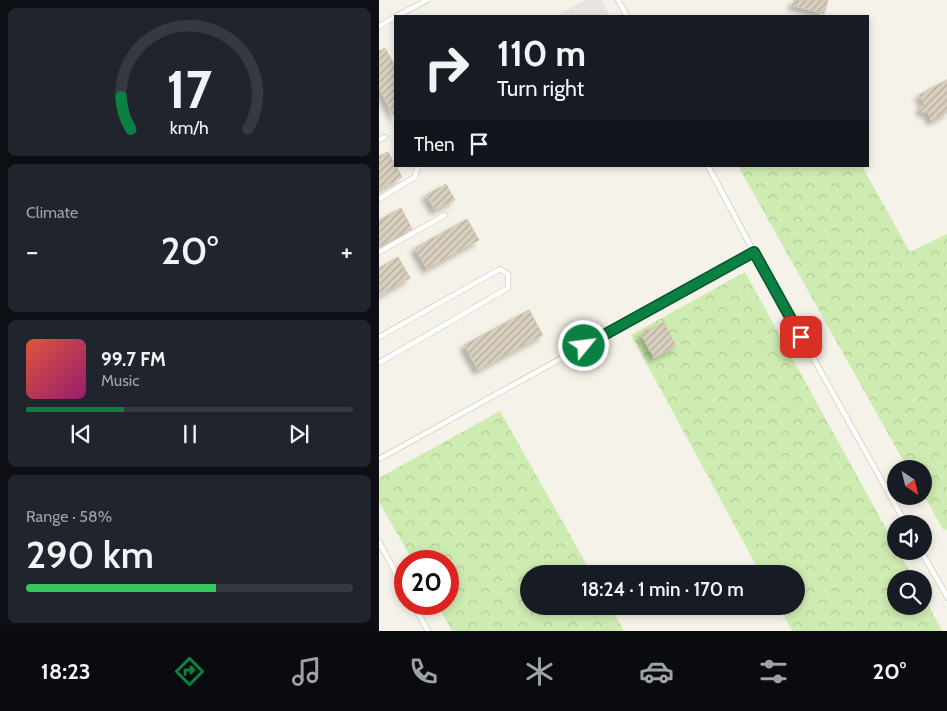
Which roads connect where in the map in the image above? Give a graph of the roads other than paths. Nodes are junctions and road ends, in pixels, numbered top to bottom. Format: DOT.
graph roads {
  1 [pos="427,0"];
  2 [pos="618,0"];
  3 [pos="400,15"];
  4 [pos="626,15"];
  5 [pos="394,18"];
  6 [pos="379,26"];
  7 [pos="385,137"];
  8 [pos="379,140"];
  9 [pos="418,167"];
  10 [pos="709,167"];
  11 [pos="379,199"];
  12 [pos="445,215"];
  13 [pos="379,252"];
  14 [pos="754,252"];
  15 [pos="379,337"];
  16 [pos="379,362"];
  17 [pos="379,459"];
  18 [pos="901,515"];
  19 [pos="379,542"];
  20 [pos="926,560"];
  21 [pos="394,570"];
  22 [pos="947,598"];
  23 [pos="419,615"];
  24 [pos="428,631"];
  1 -- 3 [label="lane"];
  2 -- 4 [label="lane"];
  5 -- 6 [label="lane"];
  7 -- 8 [label="lane"];
  9 -- 11 [label="lane"];
  10 -- 14 [label="lane"];
  12 -- 13 [label="lane"];
  14 -- 17 [label="lane"];
  14 -- 18 [label="lane"];
  15 -- 16 [label="lane"];
  19 -- 21 [label="lane"];
  20 -- 22 [label="lane"];
  23 -- 24 [label="lane"];
}
